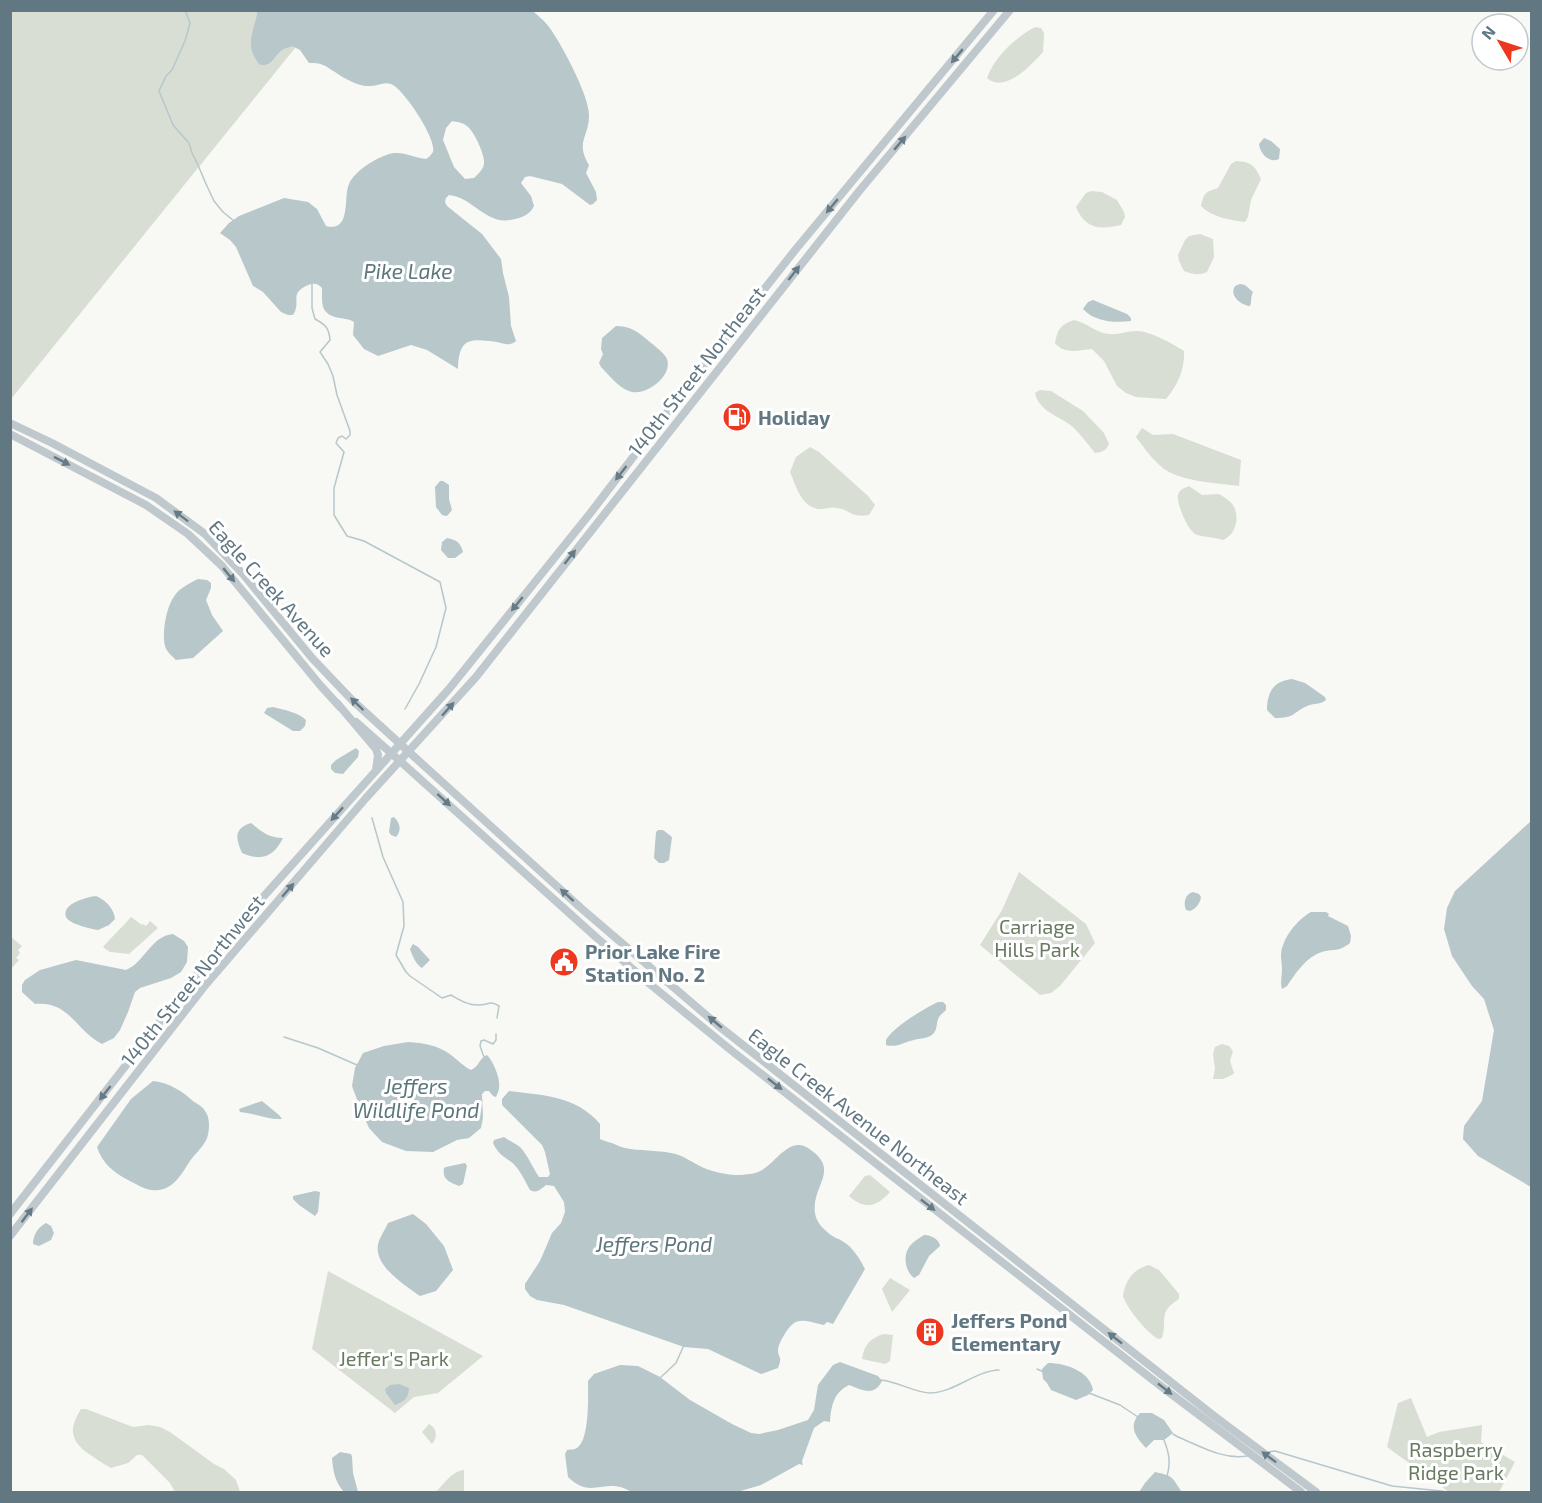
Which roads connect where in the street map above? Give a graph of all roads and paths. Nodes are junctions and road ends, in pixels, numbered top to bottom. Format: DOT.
graph roads {
  1 [pos="994,10"];
  2 [pos="1010,10"];
  3 [pos="10,423"];
  4 [pos="10,434"];
  5 [pos="336,703"];
  6 [pos="400,744"];
  7 [pos="409,752"];
  8 [pos="391,753"];
  9 [pos="400,761"];
  10 [pos="376,770"];
  11 [pos="10,1214"];
  12 [pos="10,1236"];
  13 [pos="1301,1492"];
  14 [pos="1316,1492"];
  1 -- 6 [label="main road, 140th Street Northeast, one-way"];
  7 -- 2 [label="main road, 140th Street Northeast, one-way"];
  6 -- 3 [label="main road, Eagle Creek Avenue, one-way"];
  4 -- 5 [label="main road, Eagle Creek Avenue, one-way"];
  5 -- 8 [label="main road, Eagle Creek Avenue"];
  5 -- 10 [label="main road"];
  6 -- 7 [label="main road, Eagle Creek Avenue Northeast"];
  6 -- 8 [label="main road, 140th Street Northwest"];
  7 -- 9 [label="main road, 140th Street Northwest"];
  14 -- 7 [label="main road, Eagle Creek Avenue Northeast, one-way"];
  8 -- 9 [label="main road, Eagle Creek Avenue Northeast"];
  8 -- 10 [label="main road, 140th Street Northwest"];
  12 -- 9 [label="main road, 140th Street Northwest, one-way"];
  9 -- 13 [label="main road, Eagle Creek Avenue Northeast, one-way"];
  10 -- 11 [label="main road, 140th Street Northwest, one-way"];
}
